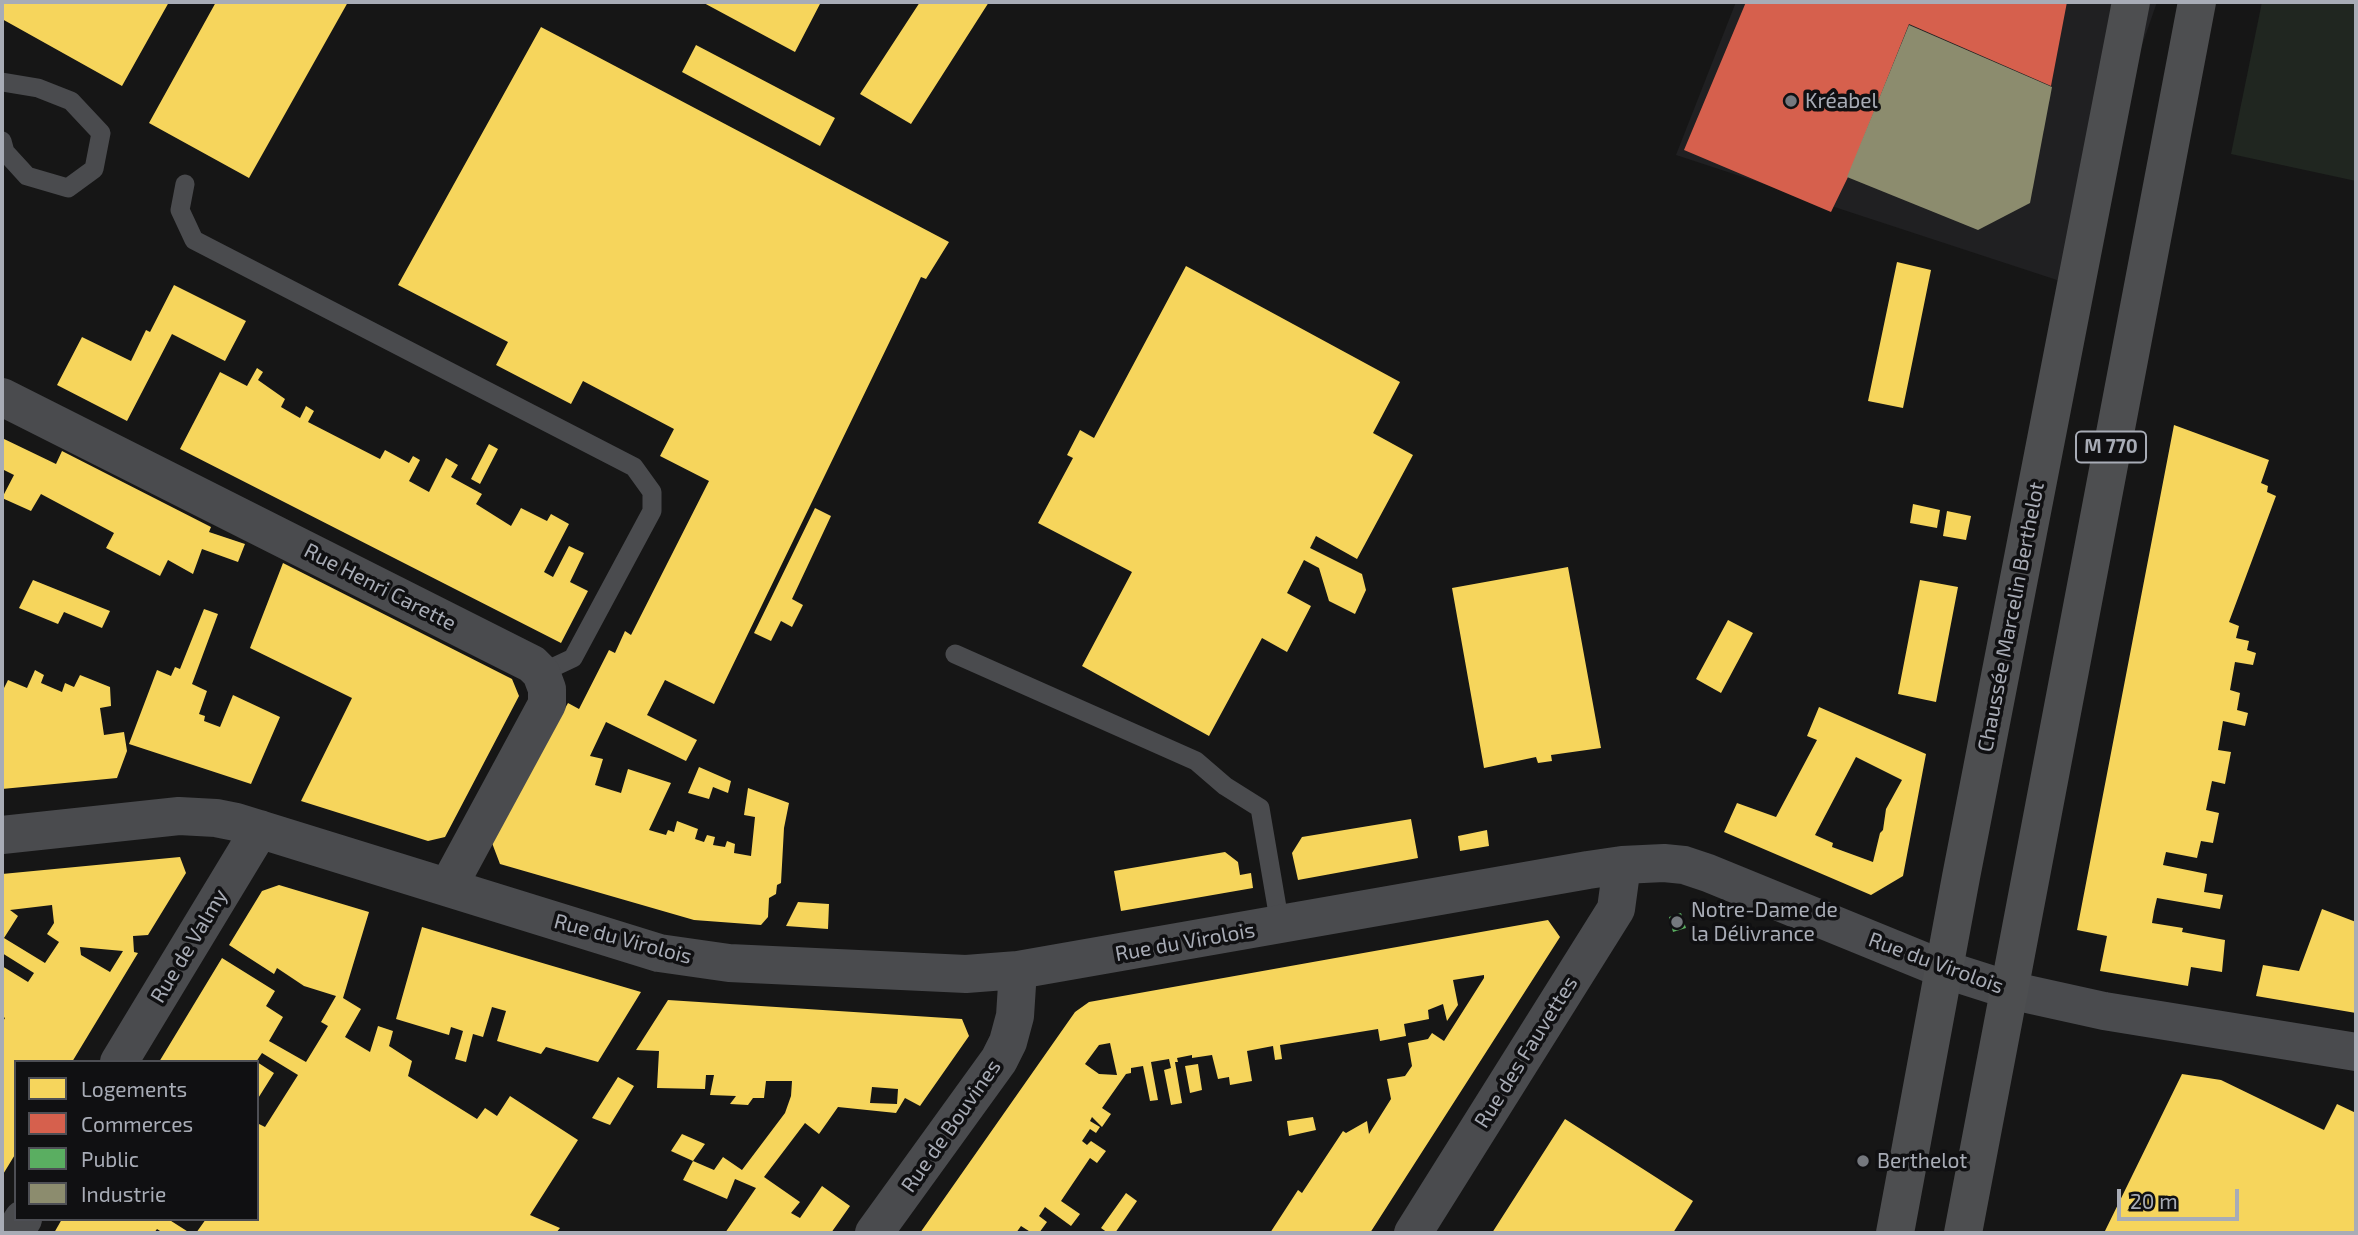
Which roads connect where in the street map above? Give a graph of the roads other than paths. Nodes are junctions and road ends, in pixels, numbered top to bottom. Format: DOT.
graph roads {
  1 [pos="2131,2"];
  2 [pos="2194,8"];
  3 [pos="2,82"];
  4 [pos="2,141"];
  5 [pos="185,184"];
  6 [pos="2,397"];
  7 [pos="956,654"];
  8 [pos="541,673"];
  9 [pos="260,829"];
  10 [pos="2,835"];
  11 [pos="1622,865"];
  12 [pos="448,887"];
  13 [pos="1280,925"];
  14 [pos="1018,970"];
  15 [pos="1943,970"];
  16 [pos="2009,990"];
  17 [pos="2356,1052"];
  18 [pos="120,1060"];
  19 [pos="874,1233"];
  20 [pos="1413,1233"];
  21 [pos="1895,1233"];
  22 [pos="1963,1233"];
  1 -- 15 [label="main road, Chaussée Marcelin Berthelot / M 770"];
  2 -- 16 [label="main road, M 770"];
  3 -- 4 [label="lane"];
  5 -- 8 [label="lane"];
  6 -- 8 [label="street, Rue Henri Carette"];
  7 -- 13 [label="lane"];
  8 -- 12 [label="street"];
  9 -- 10 [label="street, Rue du Virolois"];
  9 -- 12 [label="street, Rue du Virolois"];
  9 -- 18 [label="street, Rue de Valmy"];
  11 -- 13 [label="street, Rue du Virolois"];
  11 -- 15 [label="street, Rue du Virolois"];
  11 -- 20 [label="street, Rue des Fauvettes"];
  12 -- 14 [label="street, Rue du Virolois"];
  13 -- 14 [label="street, Rue du Virolois"];
  14 -- 19 [label="street, Rue de Bouvines"];
  15 -- 16 [label="street, Rue du Virolois"];
  15 -- 21 [label="main road, Chaussée Marcelin Berthelot / M 770"];
  16 -- 17 [label="street, Rue du Virolois"];
  16 -- 22 [label="main road, M 770"];
}
